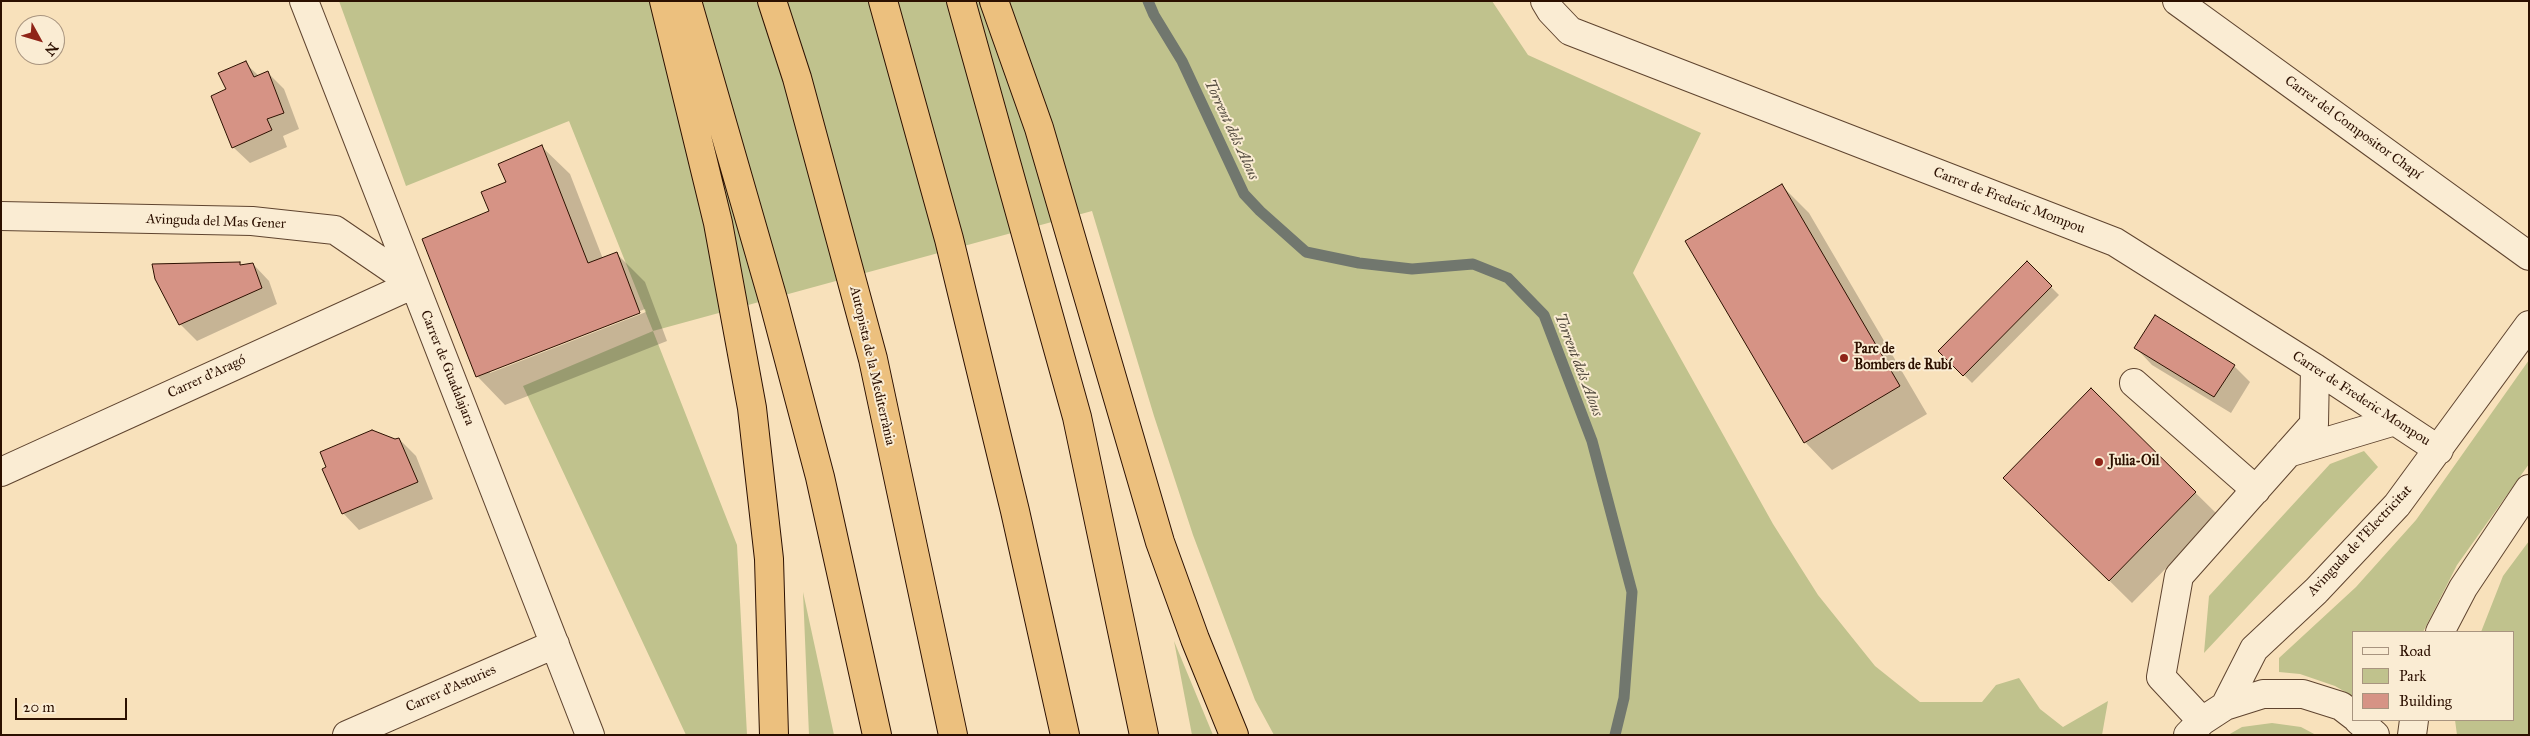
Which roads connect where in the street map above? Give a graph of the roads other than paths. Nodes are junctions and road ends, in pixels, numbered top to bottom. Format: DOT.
graph roads {
  1 [pos="304,1"];
  2 [pos="664,1"];
  3 [pos="687,1"];
  4 [pos="772,1"];
  5 [pos="883,1"];
  6 [pos="961,1"];
  7 [pos="994,1"];
  8 [pos="2178,1"];
  9 [pos="1554,5"];
  10 [pos="1,216"];
  11 [pos="2529,256"];
  12 [pos="414,284"];
  13 [pos="2529,325"];
  14 [pos="2315,368"];
  15 [pos="2134,383"];
  16 [pos="2395,421"];
  17 [pos="2439,450"];
  18 [pos="2288,453"];
  19 [pos="1,472"];
  20 [pos="2529,488"];
  21 [pos="2256,490"];
  22 [pos="2440,631"];
  23 [pos="555,644"];
  24 [pos="2225,706"];
  25 [pos="2352,714"];
  26 [pos="2359,721"];
  27 [pos="2414,721"];
  28 [pos="2195,728"];
  29 [pos="347,735"];
  30 [pos="590,735"];
  31 [pos="774,735"];
  32 [pos="877,735"];
  33 [pos="953,735"];
  34 [pos="1065,735"];
  35 [pos="1144,735"];
  36 [pos="1234,735"];
  37 [pos="2375,735"];
  38 [pos="2412,735"];
  1 -- 12 [label="street, Carrer de Guadalajara"];
  2 -- 31 [label="highway"];
  3 -- 32 [label="highway"];
  4 -- 33 [label="highway, Autopista de la Mediterrània"];
  5 -- 34 [label="highway"];
  6 -- 35 [label="highway"];
  7 -- 36 [label="highway"];
  8 -- 11 [label="street, Carrer del Compositor Chapí"];
  9 -- 14 [label="street, Carrer de Frederic Mompou"];
  10 -- 12 [label="street, Avinguda del Mas Gener"];
  12 -- 19 [label="street, Carrer d'Aragó"];
  12 -- 23 [label="street, Carrer de Guadalajara"];
  13 -- 17 [label="street, Avinguda de l'Electricitat"];
  14 -- 16 [label="street, Carrer de Frederic Mompou"];
  14 -- 18 [label="street"];
  15 -- 21 [label="street"];
  16 -- 17 [label="street, Carrer de Frederic Mompou"];
  16 -- 18 [label="street"];
  17 -- 24 [label="street, Avinguda de l'Electricitat"];
  18 -- 21 [label="street"];
  20 -- 22 [label="street"];
  21 -- 28 [label="street"];
  23 -- 29 [label="street, Carrer d'Asturies"];
  23 -- 30 [label="street, Carrer de Guadalajara"];
  24 -- 25 [label="street"];
  24 -- 28 [label="street"];
  26 -- 37 [label="street"];
  27 -- 38 [label="street"];
}
